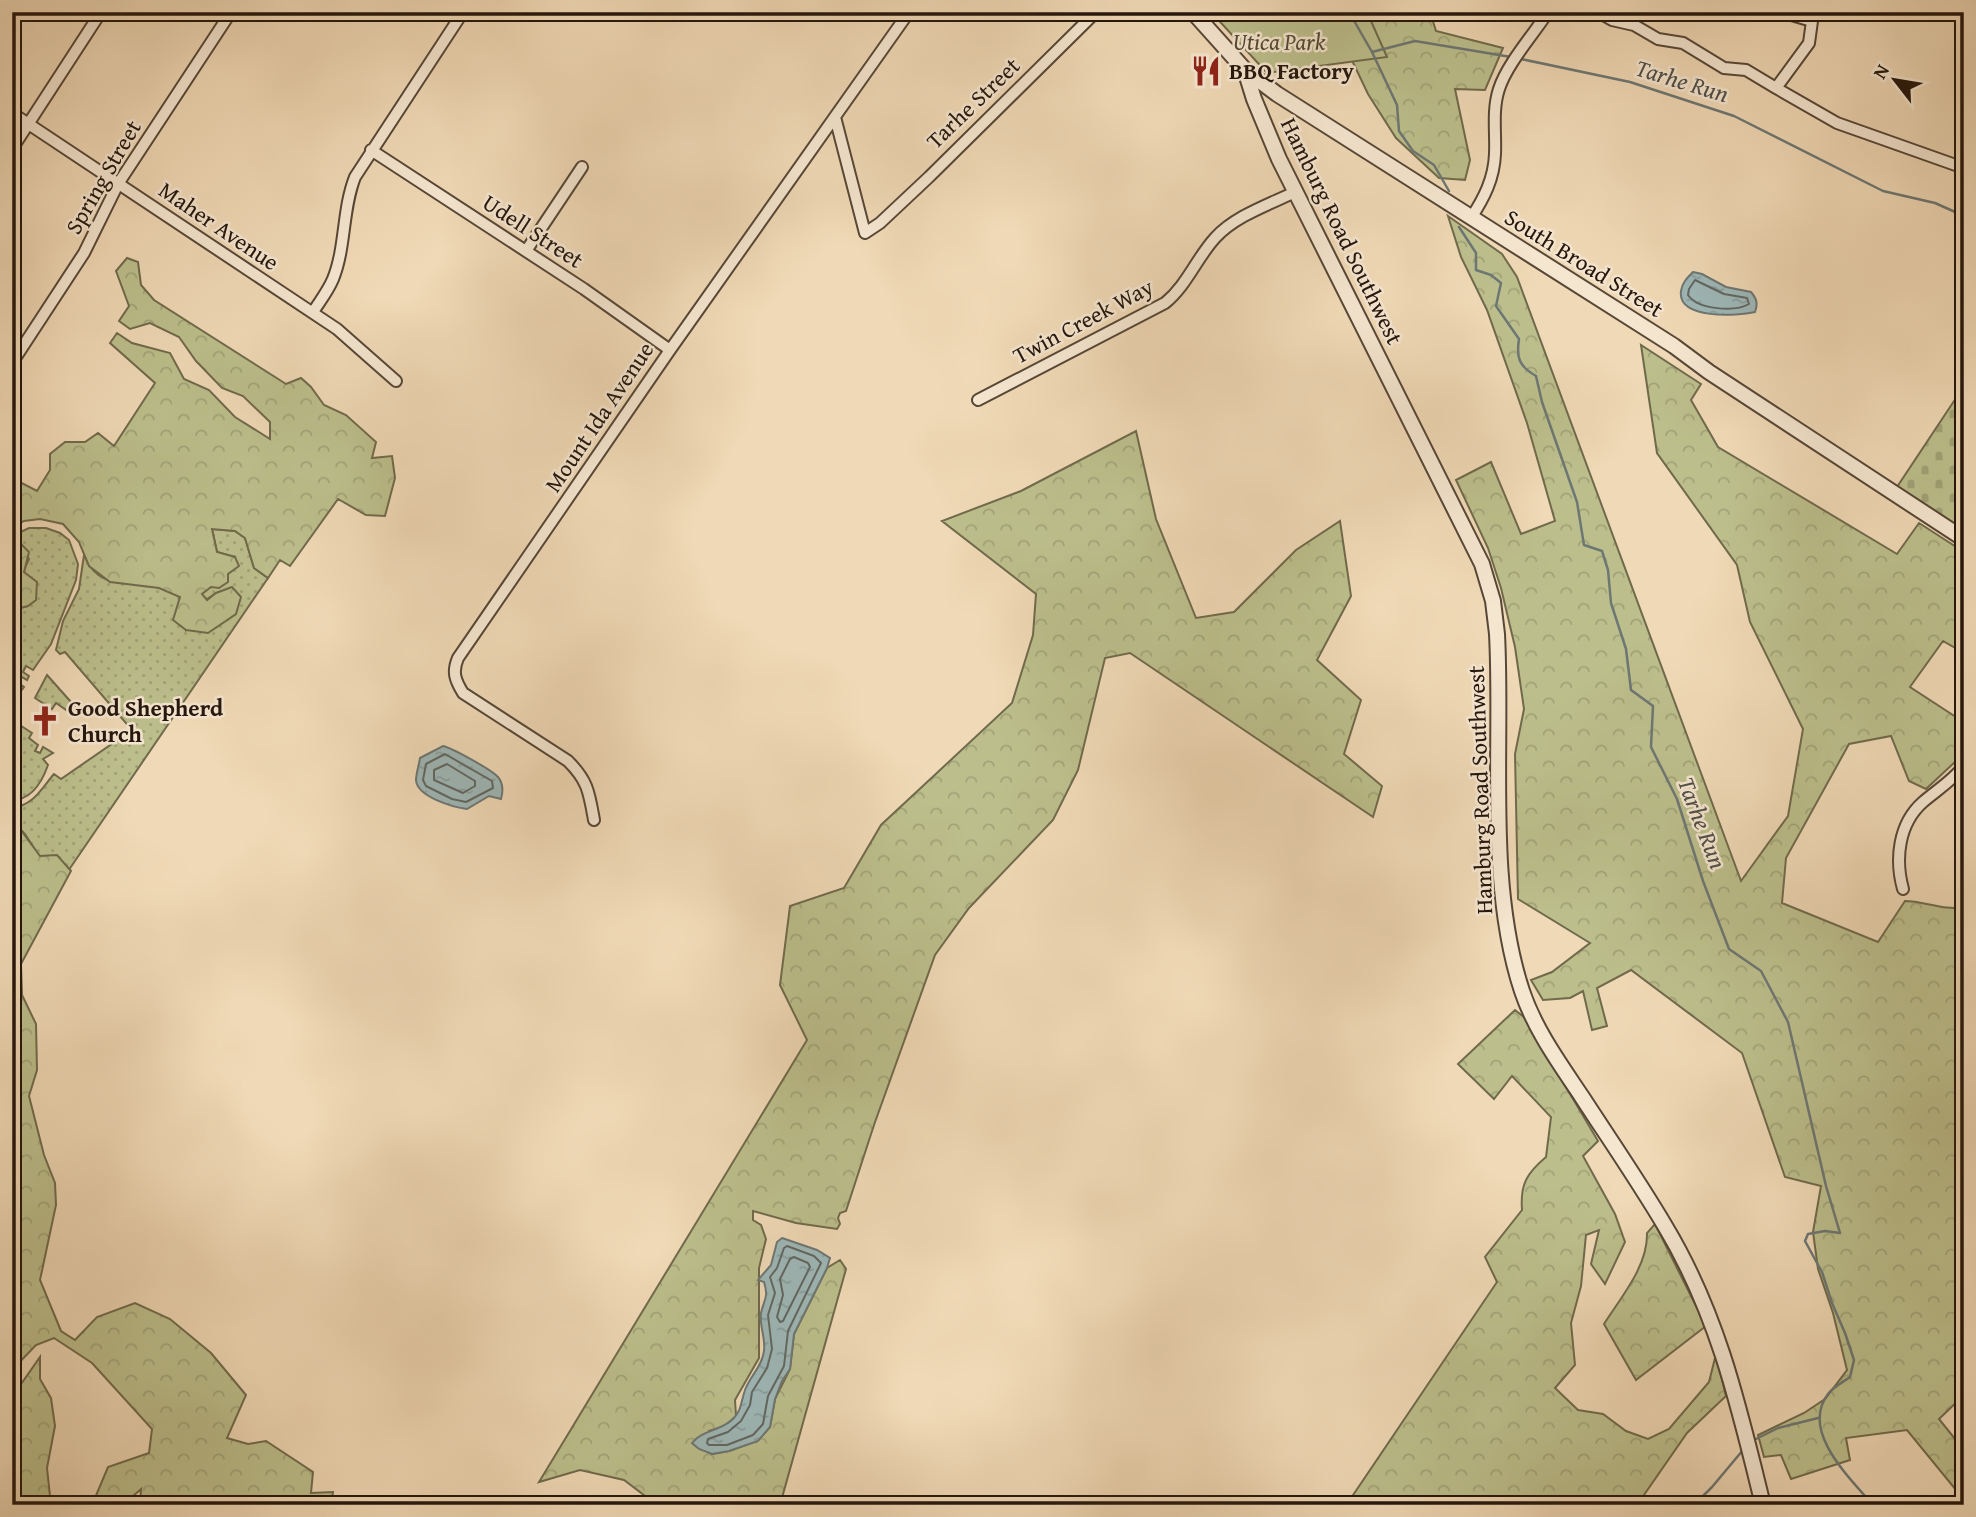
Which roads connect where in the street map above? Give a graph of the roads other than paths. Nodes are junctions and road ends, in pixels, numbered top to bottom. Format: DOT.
graph roads {
  1 [pos="101,12"];
  2 [pos="231,12"];
  3 [pos="463,12"];
  4 [pos="909,12"];
  5 [pos="1096,12"];
  6 [pos="1193,12"];
  7 [pos="1548,12"];
  8 [pos="1598,12"];
  9 [pos="1782,12"];
  10 [pos="1245,70"];
  11 [pos="1776,88"];
  12 [pos="12,114"];
  13 [pos="835,117"];
  14 [pos="28,125"];
  15 [pos="12,149"];
  16 [pos="371,150"];
  17 [pos="582,167"];
  18 [pos="1964,168"];
  19 [pos="118,184"];
  20 [pos="1294,192"];
  21 [pos="1471,218"];
  22 [pos="526,251"];
  23 [pos="313,312"];
  24 [pos="670,350"];
  25 [pos="12,363"];
  26 [pos="396,381"];
  27 [pos="978,400"];
  28 [pos="1964,538"];
  29 [pos="1964,766"];
  30 [pos="594,820"];
  31 [pos="1903,889"];
  32 [pos="1763,1505"];
  1 -- 14 [label="street"];
  2 -- 19 [label="street, Spring Street"];
  3 -- 16 [label="street"];
  4 -- 13 [label="street, Mount Ida Avenue"];
  5 -- 13 [label="street, Tarhe Street"];
  6 -- 10 [label="street, South Broad Street"];
  7 -- 21 [label="street"];
  8 -- 11 [label="street"];
  9 -- 11 [label="street"];
  10 -- 20 [label="street, Hamburg Road Southwest"];
  10 -- 21 [label="street, South Broad Street"];
  11 -- 18 [label="street"];
  12 -- 14 [label="street, Maher Avenue"];
  13 -- 24 [label="street, Mount Ida Avenue"];
  14 -- 15 [label="street"];
  14 -- 19 [label="street, Maher Avenue"];
  16 -- 22 [label="street, Udell Street"];
  16 -- 23 [label="street"];
  17 -- 22 [label="street"];
  19 -- 23 [label="street, Maher Avenue"];
  19 -- 25 [label="street, Spring Street"];
  20 -- 27 [label="street, Twin Creek Way"];
  20 -- 32 [label="street, Hamburg Road Southwest"];
  21 -- 28 [label="street, South Broad Street"];
  22 -- 24 [label="street, Udell Street"];
  23 -- 26 [label="street, Maher Avenue"];
  24 -- 30 [label="street, Mount Ida Avenue"];
  29 -- 31 [label="street"];
}
